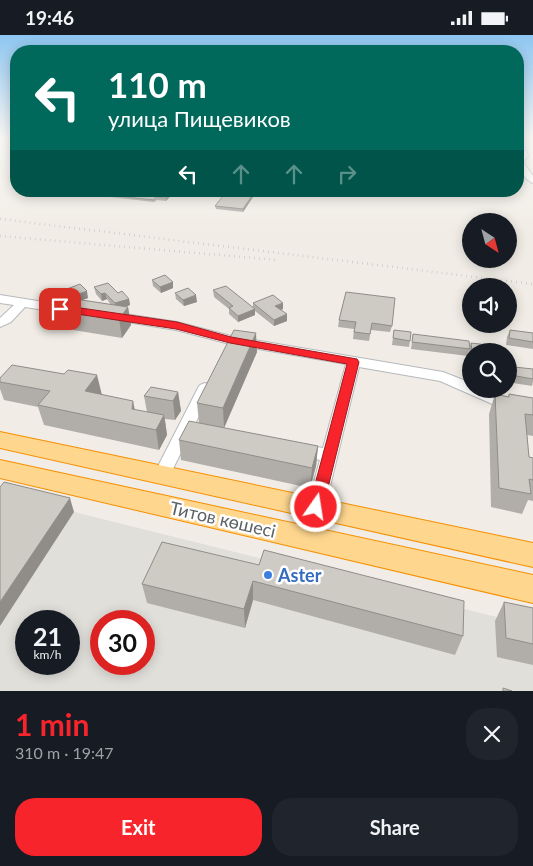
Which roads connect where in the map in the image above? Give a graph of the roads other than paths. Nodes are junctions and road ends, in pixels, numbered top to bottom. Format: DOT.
graph roads {
  1 [pos="524,170"];
  2 [pos="533,180"];
  3 [pos="0,299"];
  4 [pos="22,303"];
  5 [pos="80,311"];
  6 [pos="99,314"];
  7 [pos="0,323"];
  8 [pos="353,362"];
  9 [pos="212,375"];
  10 [pos="533,409"];
  11 [pos="185,428"];
  12 [pos="223,435"];
  13 [pos="3,444"];
  14 [pos="281,446"];
  15 [pos="329,455"];
  16 [pos="0,469"];
  17 [pos="162,474"];
  18 [pos="316,507"];
  19 [pos="533,555"];
  20 [pos="533,589"];
  1 -- 2 [label="street"];
  3 -- 4 [label="street"];
  4 -- 5 [label="street"];
  4 -- 7 [label="street"];
  6 -- 8 [label="street"];
  8 -- 10 [label="street"];
  8 -- 15 [label="street"];
  9 -- 11 [label="street"];
  11 -- 12 [label="street"];
  11 -- 17 [label="street"];
  13 -- 17 [label="highway, Титов көшесі"];
  14 -- 15 [label="street"];
  15 -- 18 [label="street"];
  16 -- 20 [label="highway, Титов көшесі"];
  17 -- 18 [label="highway, Титов көшесі"];
  18 -- 19 [label="highway, Титов көшесі"];
}
